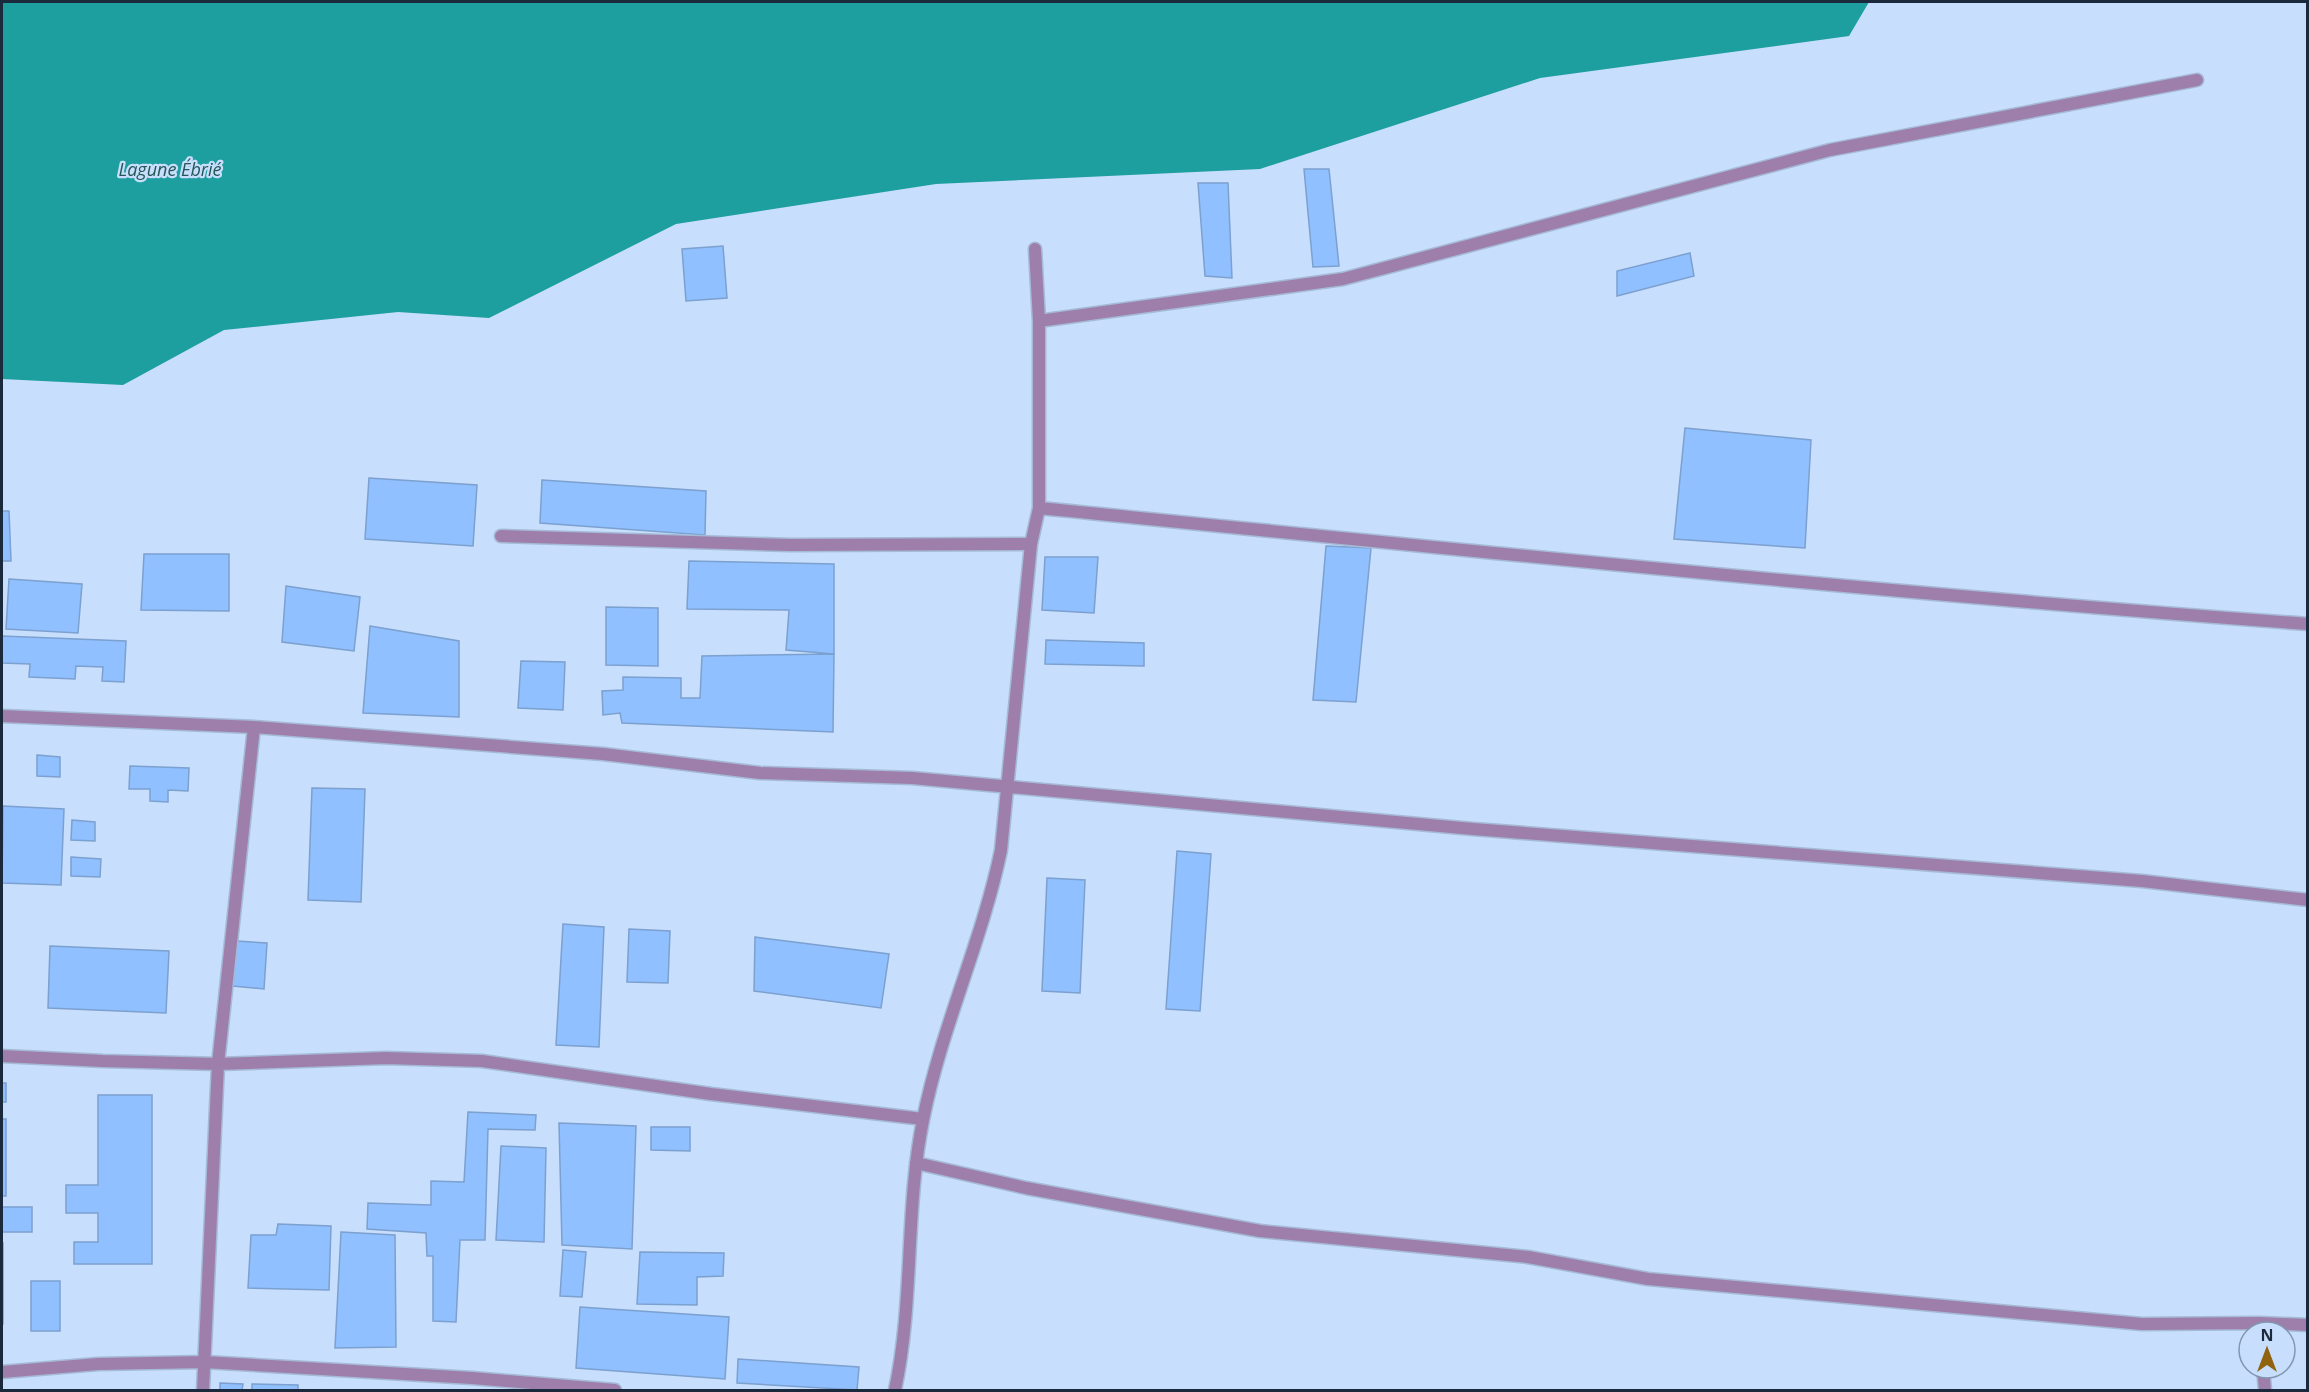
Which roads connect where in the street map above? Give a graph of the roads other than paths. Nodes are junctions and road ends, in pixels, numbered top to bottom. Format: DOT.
graph roads {
  1 [pos="2198,80"];
  2 [pos="1035,249"];
  3 [pos="1039,321"];
  4 [pos="1039,508"];
  5 [pos="501,536"];
  6 [pos="1031,544"];
  7 [pos="2307,624"];
  8 [pos="2,716"];
  9 [pos="254,727"];
  10 [pos="1008,788"];
  11 [pos="2307,900"];
  12 [pos="2,1056"];
  13 [pos="218,1064"];
  14 [pos="923,1119"];
  15 [pos="916,1163"];
  16 [pos="2237,1326"];
  17 [pos="204,1362"];
  18 [pos="2,1372"];
  19 [pos="203,1390"];
  20 [pos="615,1390"];
  21 [pos="896,1390"];
  1 -- 3 [label="street"];
  2 -- 3 [label="street"];
  3 -- 4 [label="street"];
  4 -- 6 [label="street"];
  4 -- 7 [label="street"];
  5 -- 6 [label="street"];
  6 -- 10 [label="street"];
  8 -- 9 [label="street"];
  9 -- 10 [label="street"];
  9 -- 13 [label="street"];
  10 -- 11 [label="street"];
  10 -- 14 [label="street"];
  12 -- 13 [label="street"];
  13 -- 14 [label="street"];
  13 -- 17 [label="street"];
  14 -- 15 [label="street"];
  15 -- 16 [label="street"];
  15 -- 21 [label="street"];
  17 -- 18 [label="street"];
  17 -- 19 [label="street"];
  17 -- 20 [label="street"];
}
